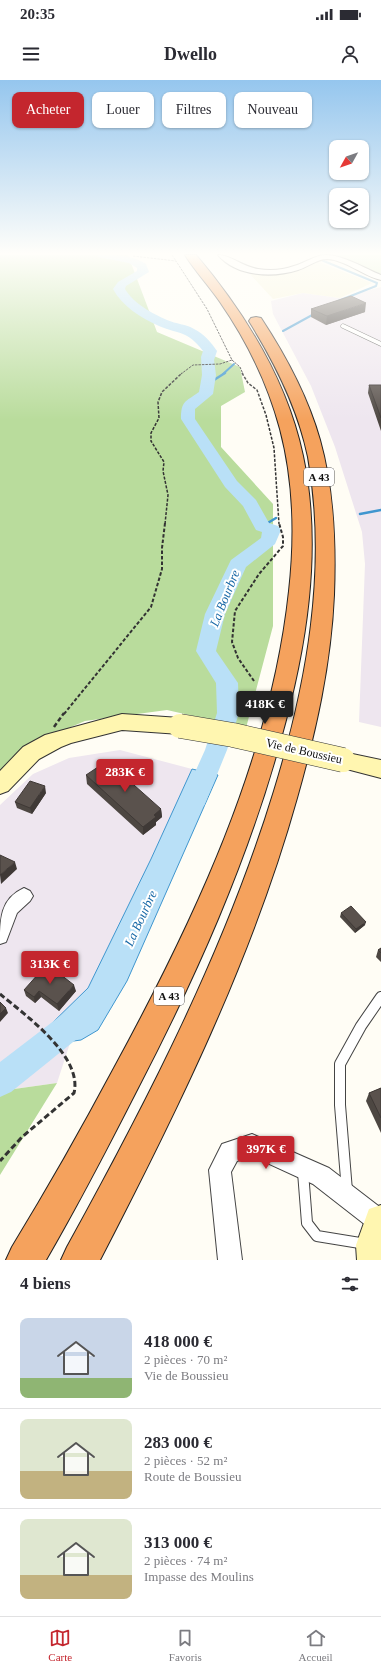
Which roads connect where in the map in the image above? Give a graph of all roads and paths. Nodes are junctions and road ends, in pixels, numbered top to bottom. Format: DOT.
graph roads {
  1 [pos="208,310"];
  2 [pos="233,310"];
  3 [pos="249,310"];
  4 [pos="343,326"];
  5 [pos="381,344"];
  6 [pos="232,360"];
  7 [pos="254,681"];
  8 [pos="53,741"];
  9 [pos="381,770"];
  10 [pos="0,785"];
  11 [pos="24,896"];
  12 [pos="0,936"];
  13 [pos="0,994"];
  14 [pos="381,997"];
  15 [pos="0,1161"];
  16 [pos="303,1168"];
  17 [pos="347,1195"];
  18 [pos="377,1237"];
  19 [pos="25,1260"];
  20 [pos="80,1260"];
  21 [pos="230,1260"];
  1 -- 6 [label="path"];
  2 -- 19 [label="highway, A 43"];
  3 -- 20 [label="highway, A 43"];
  4 -- 5 [label="lane"];
  6 -- 7 [label="path"];
  6 -- 8 [label="path"];
  8 -- 9 [label="street, Vie de Boussieu, bridge"];
  8 -- 10 [label="street, Vie de Boussieu"];
  11 -- 12 [label="street"];
  13 -- 15 [label="path"];
  14 -- 17 [label="lane"];
  16 -- 17 [label="street"];
  16 -- 18 [label="lane"];
  16 -- 21 [label="street"];
  17 -- 18 [label="street"];
}
